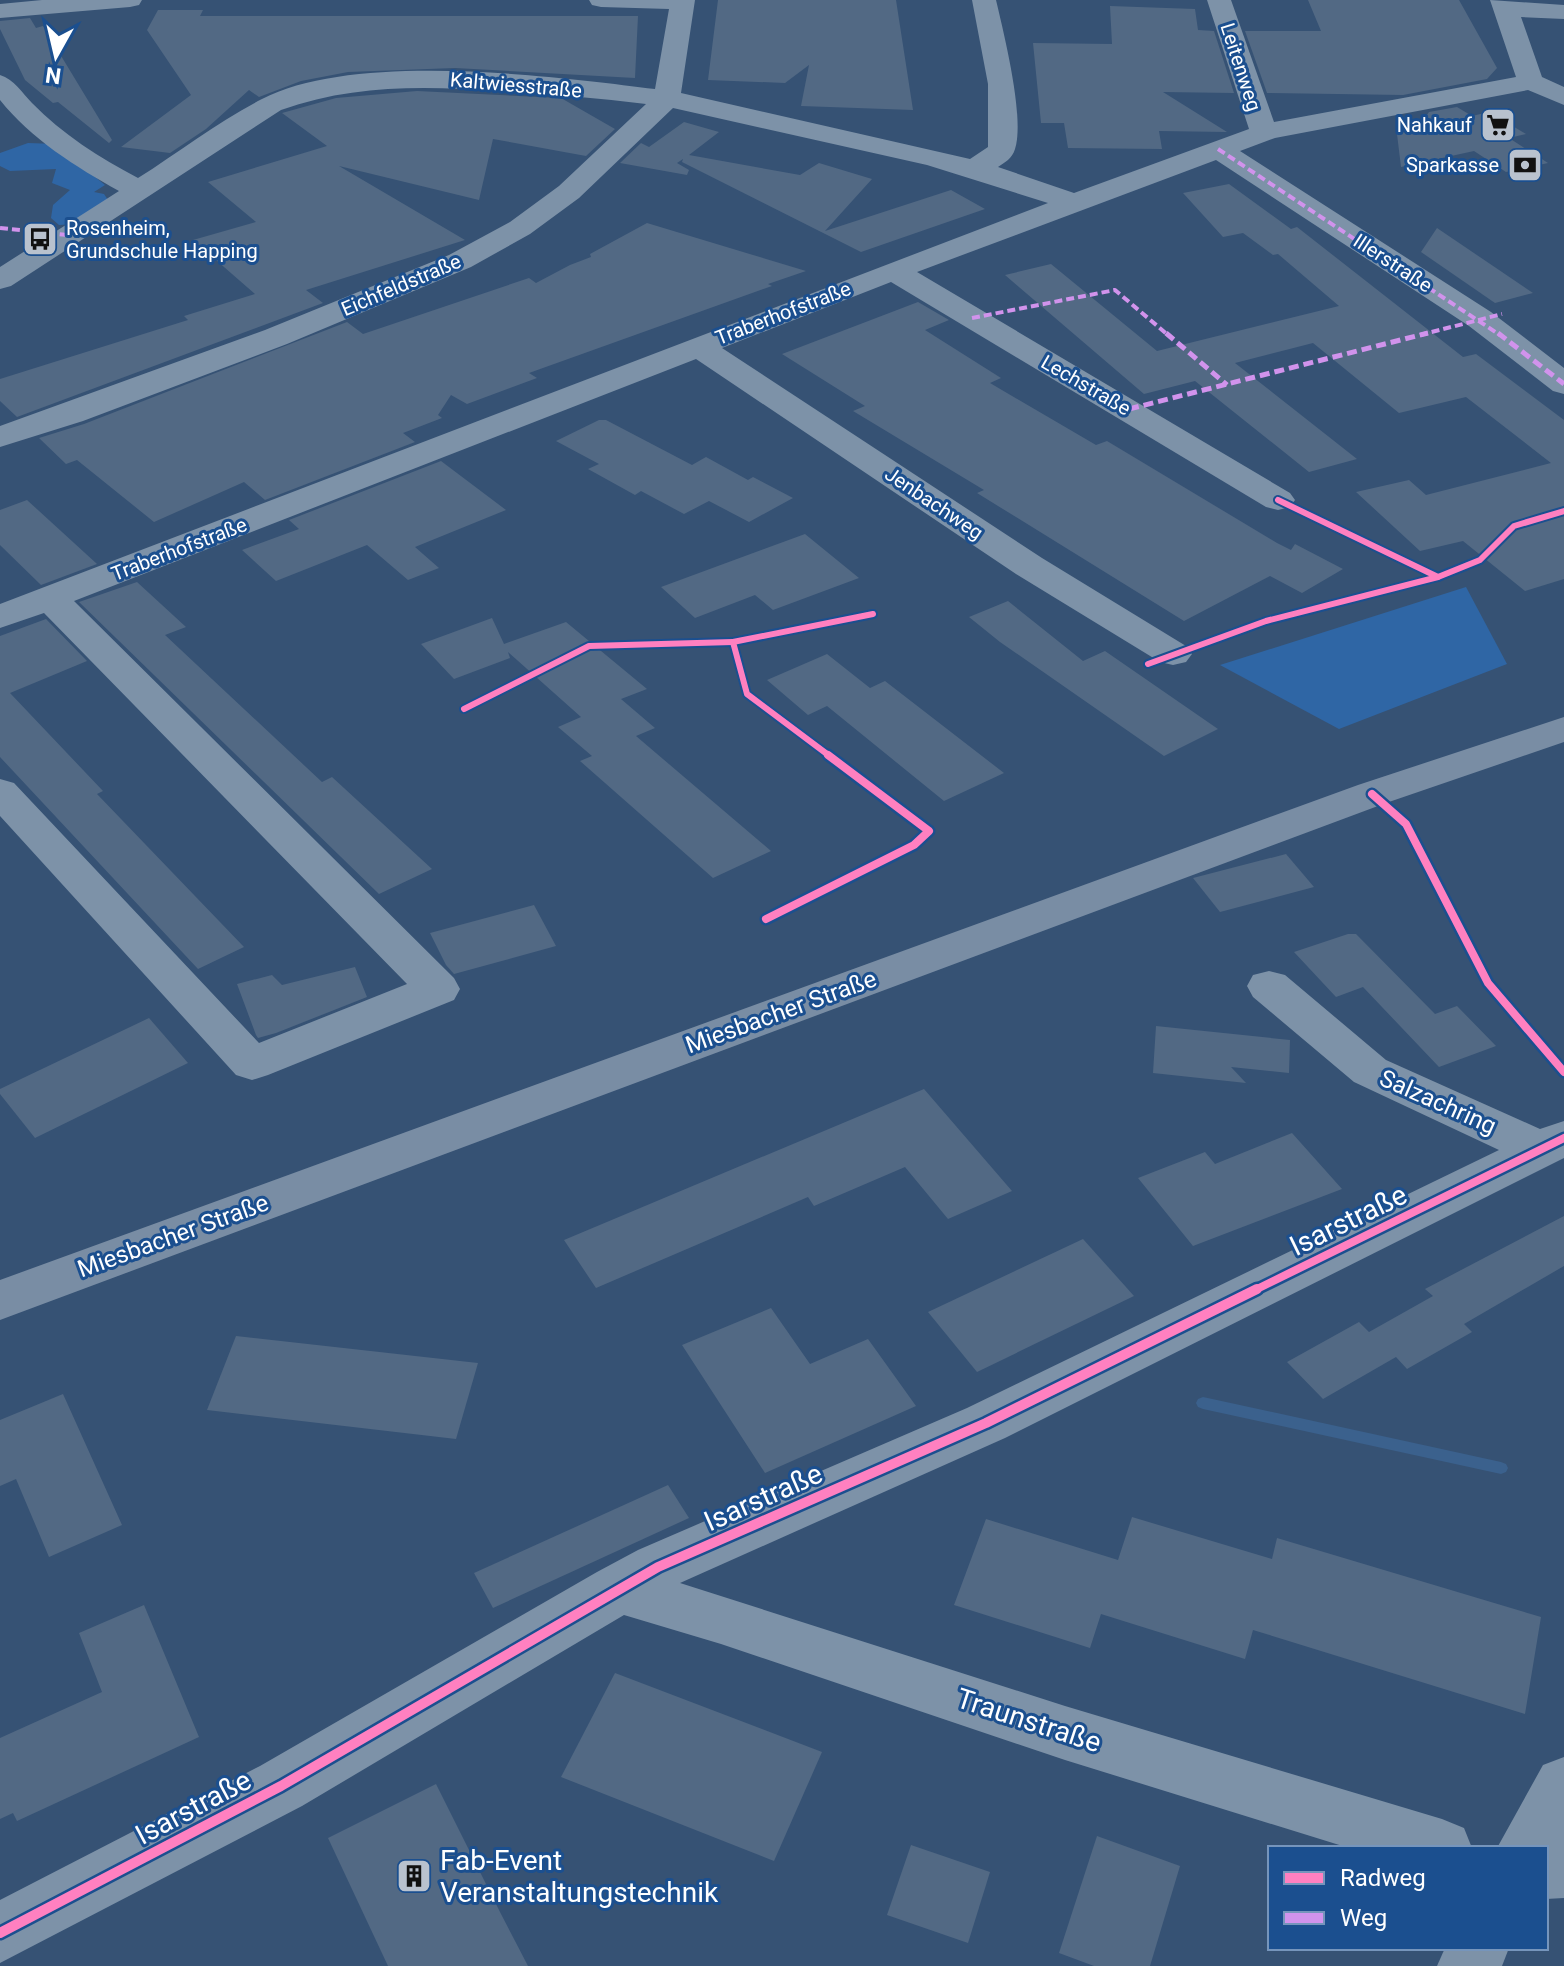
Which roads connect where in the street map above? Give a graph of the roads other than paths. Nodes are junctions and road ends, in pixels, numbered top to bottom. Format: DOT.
graph roads {
  1 [pos="130,0"];
  2 [pos="601,0"];
  3 [pos="984,0"];
  4 [pos="1219,0"];
  5 [pos="682,1"];
  6 [pos="1504,5"];
  7 [pos="0,11"];
  8 [pos="1564,12"];
  9 [pos="1531,82"];
  10 [pos="0,83"];
  11 [pos="1564,97"];
  12 [pos="667,99"];
  13 [pos="1268,131"];
  14 [pos="1218,149"];
  15 [pos="976,168"];
  16 [pos="140,191"];
  17 [pos="1073,203"];
  18 [pos="893,271"];
  19 [pos="0,280"];
  20 [pos="698,346"];
  21 [pos="1564,384"];
  22 [pos="0,437"];
  23 [pos="1278,500"];
  24 [pos="50,598"];
  25 [pos="0,617"];
  26 [pos="1173,654"];
  27 [pos="1564,729"];
  28 [pos="0,792"];
  29 [pos="1269,986"];
  30 [pos="1550,1145"];
  31 [pos="0,1300"];
  32 [pos="617,1589"];
  33 [pos="1564,1785"];
  34 [pos="1435,1846"];
  35 [pos="1528,1846"];
  36 [pos="0,1933"];
  1 -- 7 [label="street"];
  2 -- 5 [label="street"];
  3 -- 15 [label="street"];
  4 -- 13 [label="street, Leitenweg"];
  5 -- 12 [label="street"];
  6 -- 8 [label="street"];
  6 -- 9 [label="street"];
  9 -- 11 [label="street"];
  9 -- 13 [label="street, Traberhofstraße"];
  10 -- 16 [label="street"];
  12 -- 15 [label="street, Kaltwiesstraße"];
  12 -- 16 [label="street, Kaltwiesstraße"];
  12 -- 22 [label="street, Eichfeldstraße"];
  13 -- 14 [label="street, Traberhofstraße"];
  14 -- 17 [label="street, Traberhofstraße"];
  14 -- 21 [label="street, Illerstraße"];
  15 -- 17 [label="street, Kaltwiesstraße"];
  16 -- 19 [label="street, Kaltwiesstraße"];
  17 -- 18 [label="street, Traberhofstraße"];
  18 -- 20 [label="street, Traberhofstraße"];
  18 -- 23 [label="street, Lechstraße"];
  20 -- 24 [label="street, Traberhofstraße"];
  20 -- 26 [label="street, Jenbachweg"];
  24 -- 25 [label="street, Traberhofstraße"];
  24 -- 28 [label="street"];
  27 -- 31 [label="main road, Miesbacher Straße"];
  29 -- 30 [label="street, Salzachring"];
  30 -- 32 [label="street, Isarstraße"];
  32 -- 34 [label="street, Traunstraße"];
  32 -- 36 [label="street, Isarstraße"];
  33 -- 35 [label="street"];
}
